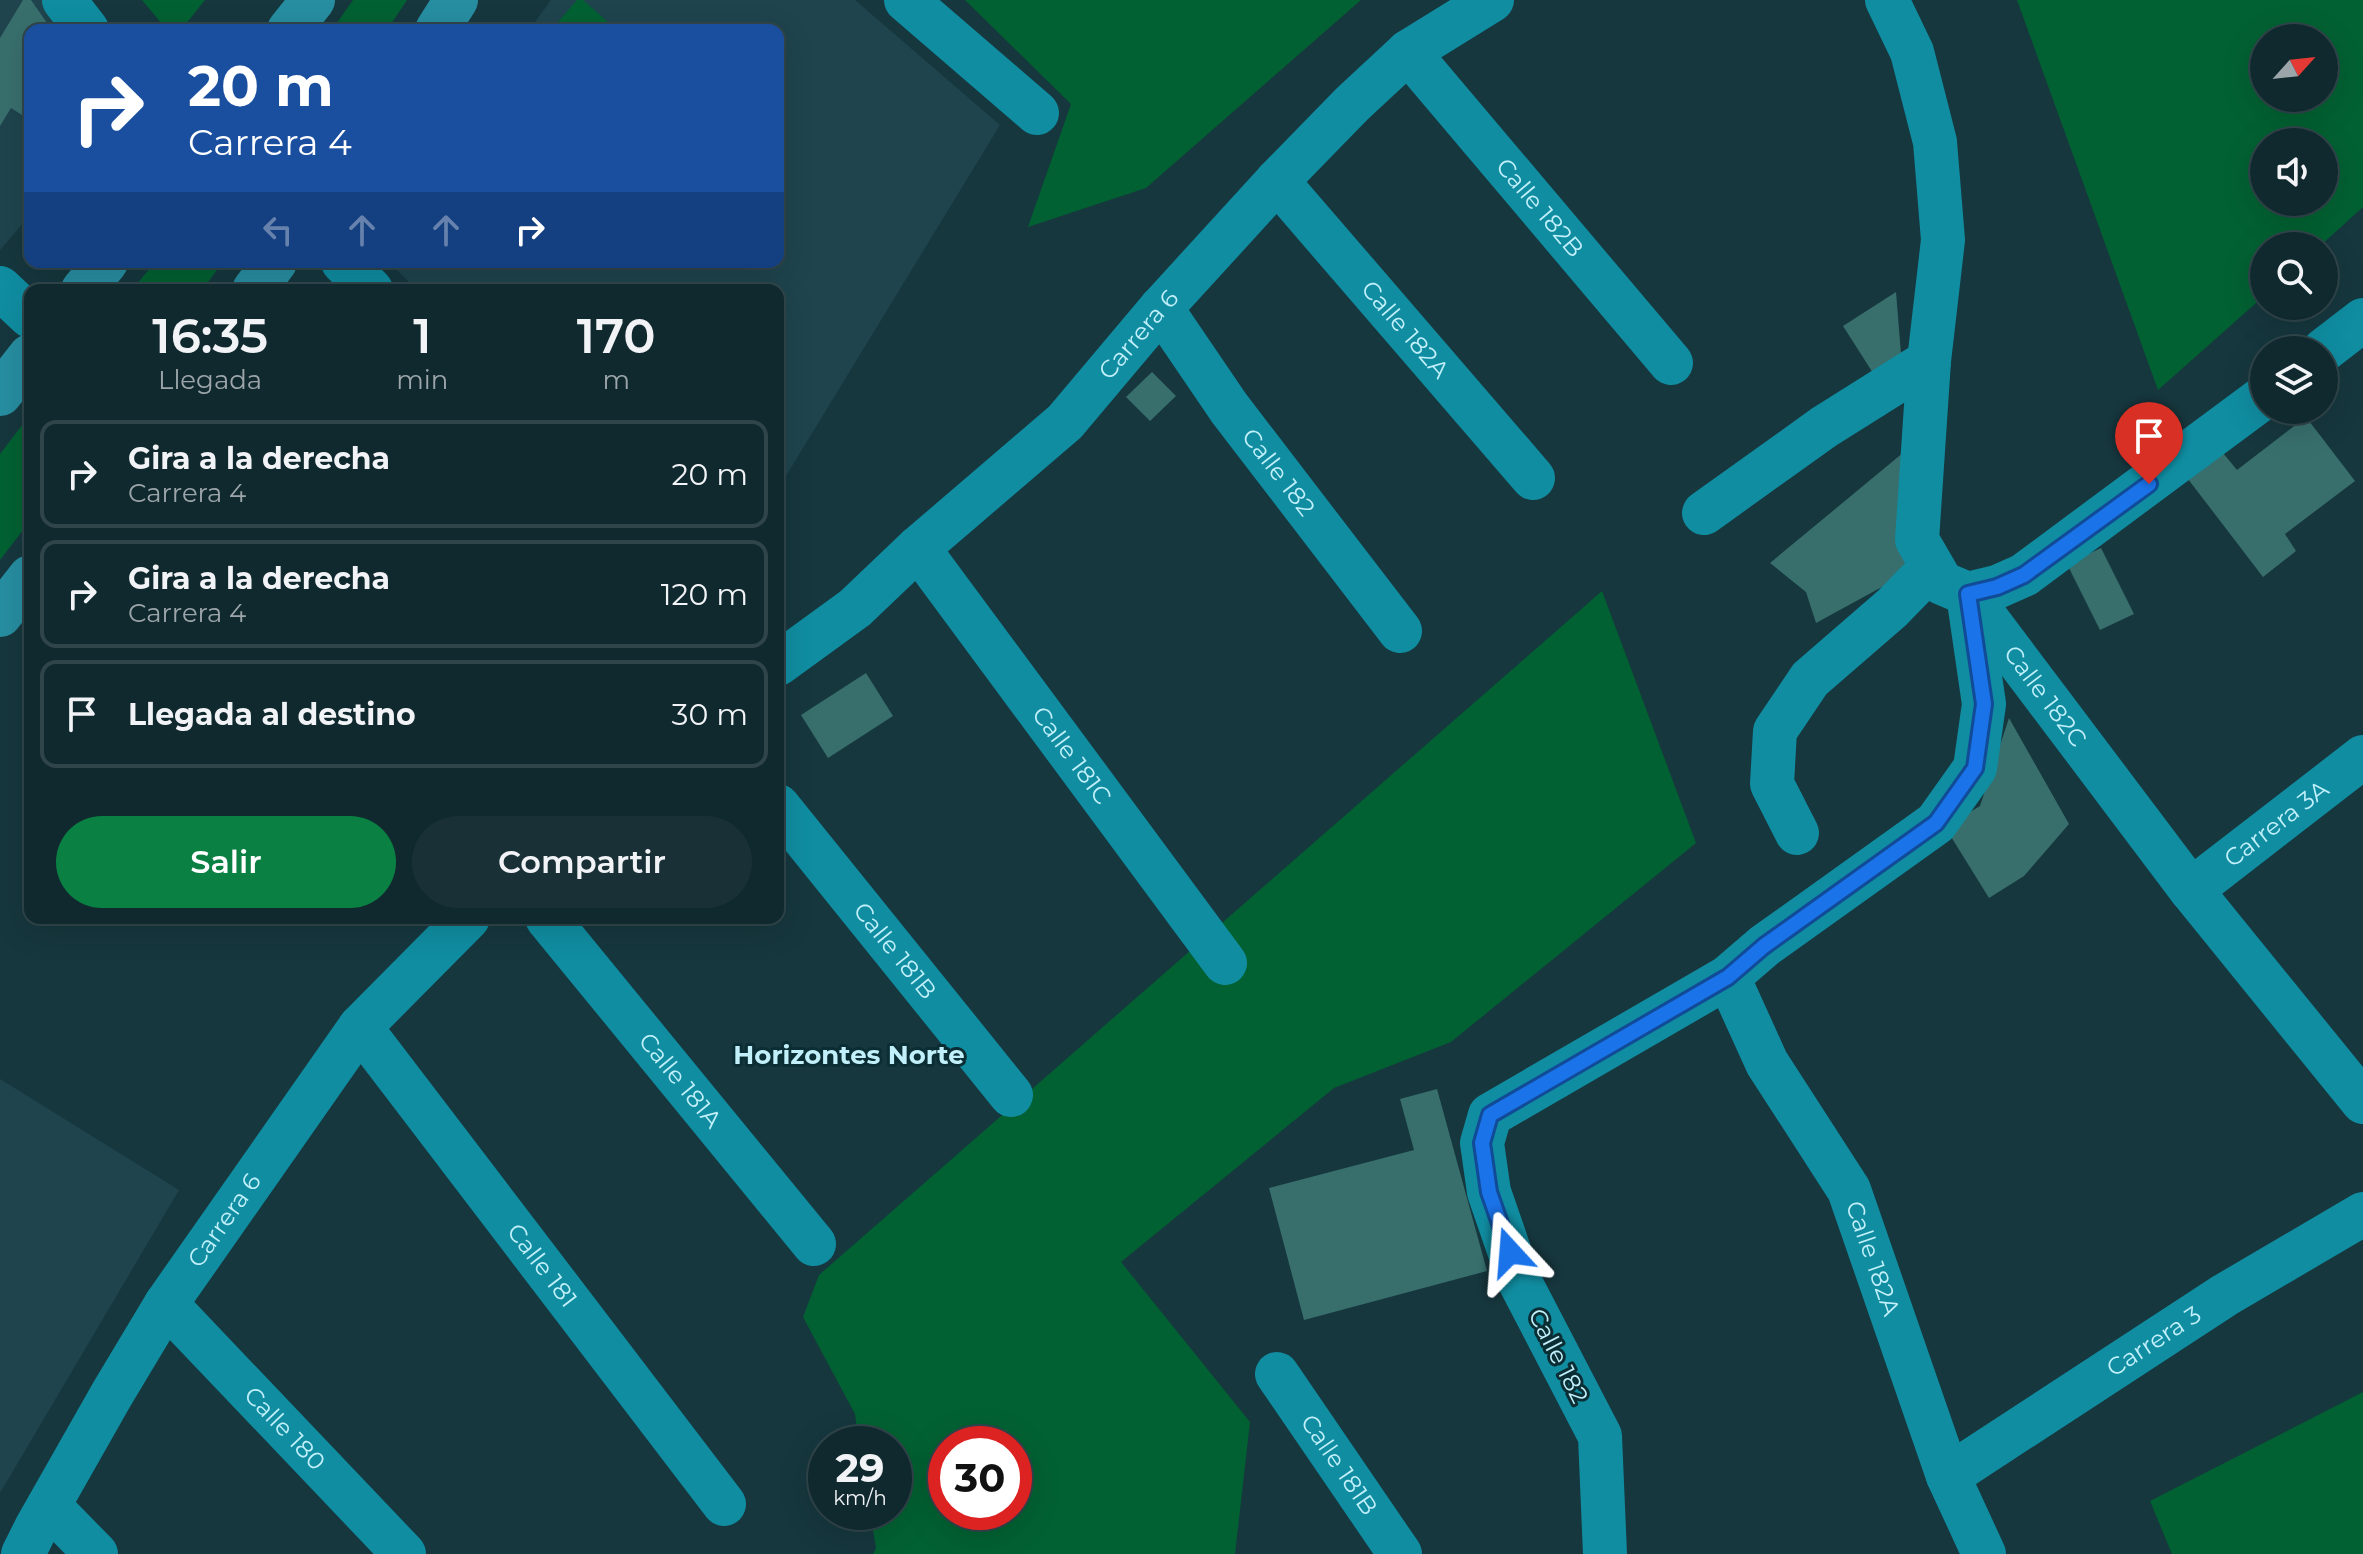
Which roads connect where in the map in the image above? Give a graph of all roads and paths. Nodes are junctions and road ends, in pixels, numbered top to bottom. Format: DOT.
graph roads {
  1 [pos="64,0"];
  2 [pos="313,0"];
  3 [pos="456,0"];
  4 [pos="906,0"];
  5 [pos="1492,0"];
  6 [pos="1887,0"];
  7 [pos="82,24"];
  8 [pos="294,24"];
  9 [pos="441,24"];
  10 [pos="1408,52"];
  11 [pos="1037,113"];
  12 [pos="1277,181"];
  13 [pos="101,268"];
  14 [pos="349,268"];
  15 [pos="88,284"];
  16 [pos="365,284"];
  17 [pos="0,288"];
  18 [pos="1161,308"];
  19 [pos="24,310"];
  20 [pos="2363,320"];
  21 [pos="2338,339"];
  22 [pos="1929,361"];
  23 [pos="1671,363"];
  24 [pos="24,364"];
  25 [pos="0,394"];
  26 [pos="2250,407"];
  27 [pos="1533,478"];
  28 [pos="1704,513"];
  29 [pos="918,548"];
  30 [pos="1931,568"];
  31 [pos="24,585"];
  32 [pos="1968,594"];
  33 [pos="0,615"];
  34 [pos="1400,631"];
  35 [pos="784,660"];
  36 [pos="2363,757"];
  37 [pos="784,813"];
  38 [pos="1797,833"];
  39 [pos="2191,890"];
  40 [pos="462,924"];
  41 [pos="552,924"];
  42 [pos="1225,963"];
  43 [pos="1728,977"];
  44 [pos="360,1027"];
  45 [pos="1011,1095"];
  46 [pos="2363,1102"];
  47 [pos="2363,1214"];
  48 [pos="814,1244"];
  49 [pos="166,1304"];
  50 [pos="1277,1374"];
  51 [pos="1948,1476"];
  52 [pos="724,1504"];
  53 [pos="49,1506"];
  54 [pos="23,1554"];
  55 [pos="96,1554"];
  56 [pos="404,1554"];
  57 [pos="1400,1554"];
  58 [pos="1605,1554"];
  59 [pos="1984,1554"];
  1 -- 7 [label="street"];
  2 -- 8 [label="main road"];
  3 -- 9 [label="main road"];
  4 -- 11 [label="street"];
  5 -- 10 [label="street, Carrera 6"];
  6 -- 22 [label="street"];
  10 -- 12 [label="street, Carrera 6"];
  10 -- 23 [label="street, Calle 182B"];
  12 -- 18 [label="street, Carrera 6"];
  12 -- 27 [label="street, Calle 182A"];
  13 -- 15 [label="main road"];
  14 -- 16 [label="street"];
  17 -- 19 [label="street"];
  18 -- 29 [label="street, Carrera 6"];
  18 -- 34 [label="street, Calle 182"];
  20 -- 21 [label="street"];
  22 -- 28 [label="street"];
  22 -- 30 [label="street"];
  24 -- 25 [label="main road"];
  26 -- 32 [label="street"];
  29 -- 35 [label="street, Carrera 6"];
  29 -- 42 [label="street, Calle 181C"];
  30 -- 32 [label="street, Calle 182C"];
  30 -- 38 [label="street"];
  31 -- 33 [label="main road"];
  32 -- 39 [label="street, Calle 182C"];
  32 -- 43 [label="street"];
  36 -- 39 [label="street, Carrera 3A"];
  37 -- 45 [label="street, Calle 181B"];
  39 -- 46 [label="street, Calle 182C"];
  40 -- 44 [label="street, Carrera 6"];
  41 -- 48 [label="street, Calle 181A"];
  43 -- 51 [label="street, Calle 182A"];
  43 -- 58 [label="street, Calle 182"];
  44 -- 49 [label="street, Carrera 6"];
  44 -- 52 [label="street, Calle 181"];
  47 -- 51 [label="street, Carrera 3"];
  49 -- 53 [label="street, Carrera 6"];
  49 -- 56 [label="street, Calle 180"];
  50 -- 57 [label="street, Calle 181B"];
  51 -- 59 [label="street, Calle 182A"];
  53 -- 54 [label="street, Carrera 6"];
  53 -- 55 [label="street"];
}
